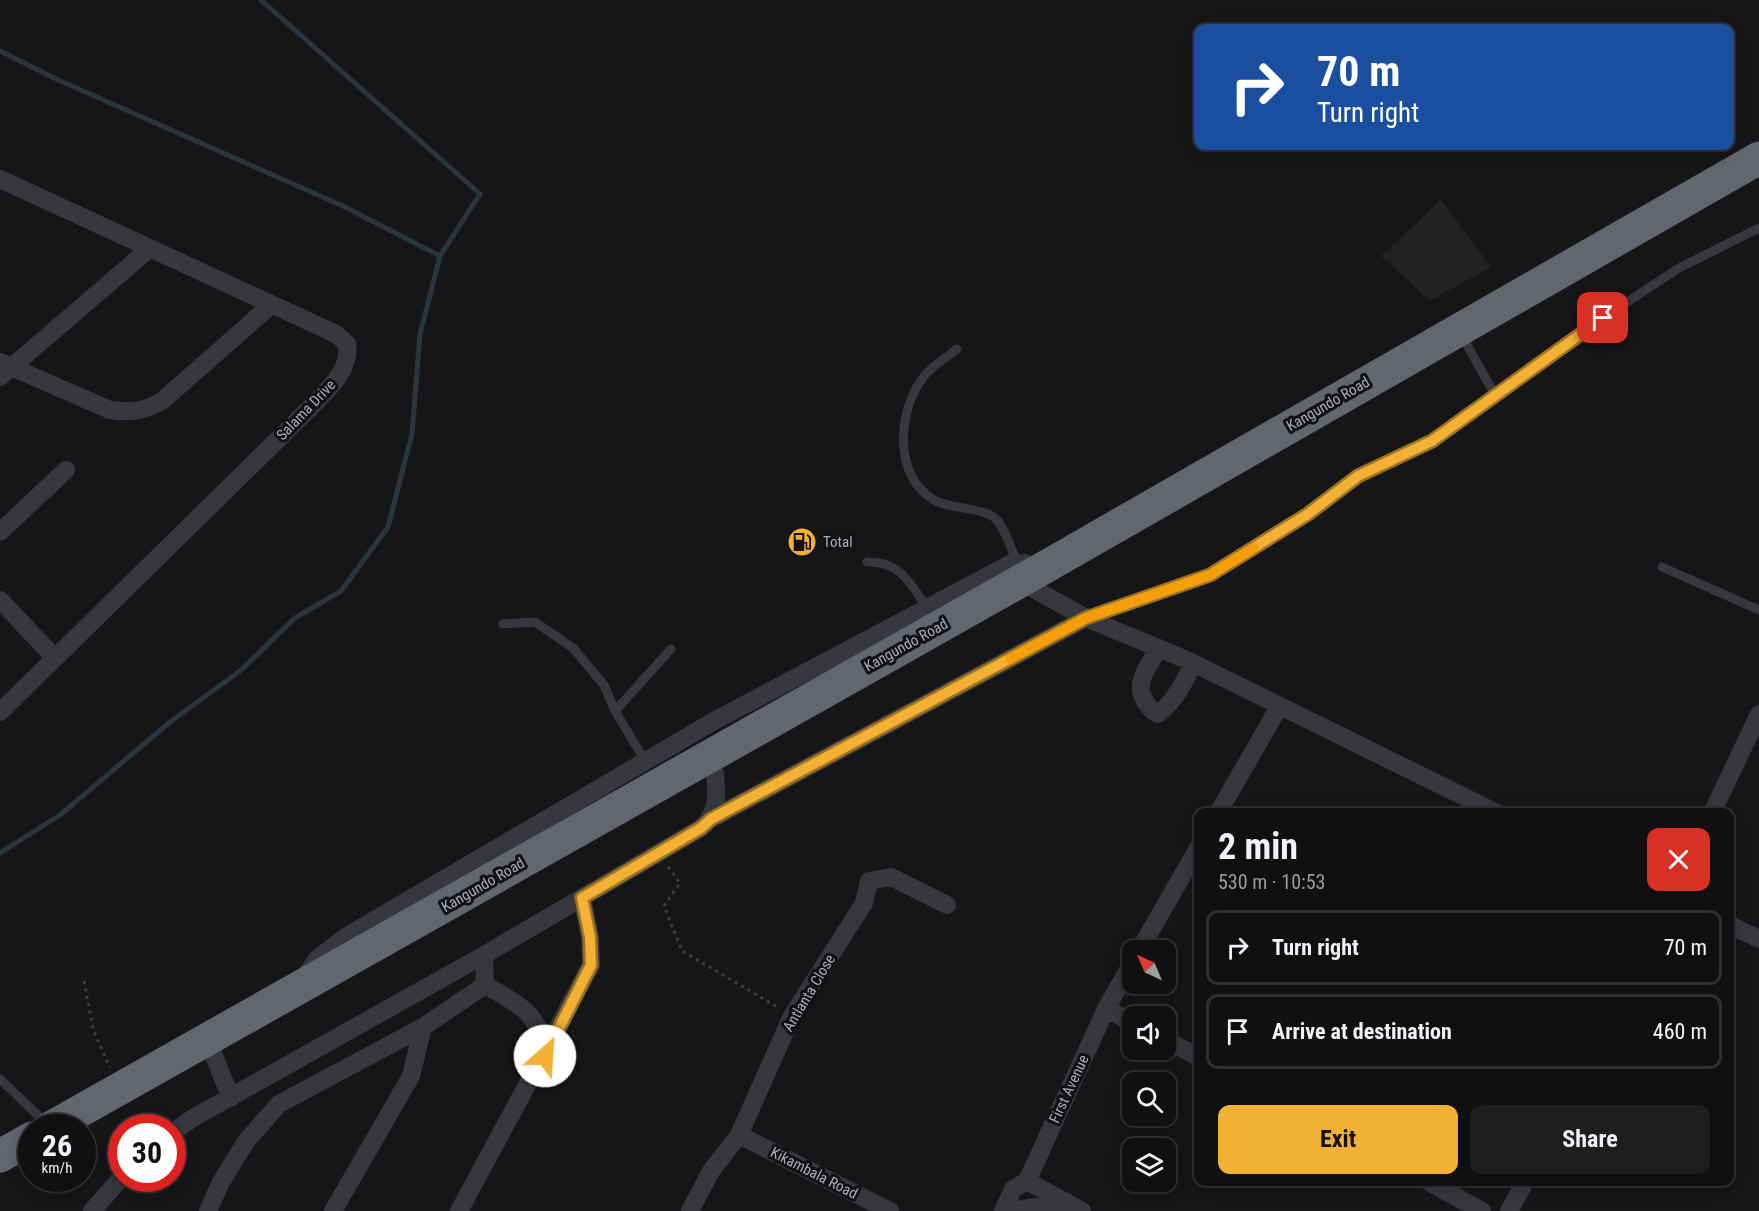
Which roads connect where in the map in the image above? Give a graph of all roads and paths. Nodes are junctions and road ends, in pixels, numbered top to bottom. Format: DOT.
graph roads {
  1 [pos="1759,158"];
  2 [pos="0,179"];
  3 [pos="1759,228"];
  4 [pos="149,249"];
  5 [pos="271,305"];
  6 [pos="1458,329"];
  7 [pos="957,349"];
  8 [pos="4,368"];
  9 [pos="1497,397"];
  10 [pos="66,470"];
  11 [pos="0,532"];
  12 [pos="867,562"];
  13 [pos="1662,567"];
  14 [pos="1025,571"];
  15 [pos="0,600"];
  16 [pos="927,608"];
  17 [pos="1759,610"];
  18 [pos="1086,618"];
  19 [pos="503,624"];
  20 [pos="1159,648"];
  21 [pos="671,649"];
  22 [pos="55,658"];
  23 [pos="1193,663"];
  24 [pos="1279,707"];
  25 [pos="615,711"];
  26 [pos="0,712"];
  27 [pos="1758,720"];
  28 [pos="712,755"];
  29 [pos="651,773"];
  30 [pos="1221,808"];
  31 [pos="1487,808"];
  32 [pos="1714,808"];
  33 [pos="711,819"];
  34 [pos="658,854"];
  35 [pos="1194,855"];
  36 [pos="582,898"];
  37 [pos="947,904"];
  38 [pos="1734,927"];
  39 [pos="1759,939"];
  40 [pos="1145,940"];
  41 [pos="484,955"];
  42 [pos="84,981"];
  43 [pos="1122,981"];
  44 [pos="485,985"];
  45 [pos="1106,1009"];
  46 [pos="792,1016"];
  47 [pos="1122,1017"];
  48 [pos="423,1027"];
  49 [pos="207,1039"];
  50 [pos="1176,1045"];
  51 [pos="548,1048"];
  52 [pos="1194,1055"];
  53 [pos="0,1078"];
  54 [pos="119,1089"];
  55 [pos="231,1098"];
  56 [pos="37,1114"];
  57 [pos="75,1114"];
  58 [pos="186,1123"];
  59 [pos="739,1135"];
  60 [pos="18,1146"];
  61 [pos="0,1156"];
  62 [pos="1027,1181"];
  63 [pos="1436,1186"];
  64 [pos="1523,1186"];
  65 [pos="109,1192"];
  66 [pos="1065,1201"];
  67 [pos="92,1211"];
  68 [pos="208,1211"];
  69 [pos="333,1211"];
  70 [pos="459,1211"];
  71 [pos="690,1211"];
  72 [pos="890,1211"];
  73 [pos="1003,1211"];
  74 [pos="1013,1211"];
  75 [pos="1082,1211"];
  76 [pos="1482,1211"];
  77 [pos="1509,1211"];
  1 -- 6 [label="highway, Kangundo Road"];
  2 -- 4 [label="street, Salama Drive"];
  3 -- 9 [label="lane"];
  4 -- 5 [label="street, Salama Drive"];
  4 -- 8 [label="street"];
  5 -- 8 [label="street"];
  5 -- 22 [label="street, Salama Drive"];
  6 -- 9 [label="lane"];
  6 -- 14 [label="highway, Kangundo Road"];
  7 -- 14 [label="lane"];
  9 -- 18 [label="lane"];
  10 -- 11 [label="street"];
  12 -- 16 [label="lane"];
  13 -- 17 [label="lane"];
  14 -- 16 [label="street"];
  14 -- 18 [label="street"];
  14 -- 28 [label="highway, Kangundo Road"];
  15 -- 22 [label="street"];
  16 -- 29 [label="street"];
  18 -- 20 [label="street"];
  18 -- 33 [label="street"];
  19 -- 25 [label="lane"];
  20 -- 23 [label="street"];
  20 -- 23 [label="street"];
  21 -- 25 [label="lane"];
  22 -- 26 [label="street, Salama Drive"];
  23 -- 24 [label="street"];
  24 -- 30 [label="street"];
  24 -- 31 [label="street"];
  25 -- 29 [label="lane"];
  27 -- 32 [label="street"];
  28 -- 29 [label="highway, Kangundo Road"];
  28 -- 33 [label="street"];
  29 -- 49 [label="highway, Kangundo Road"];
  33 -- 34 [label="street"];
  34 -- 36 [label="street"];
  34 -- 46 [label="path"];
  35 -- 40 [label="street"];
  36 -- 41 [label="street"];
  36 -- 51 [label="street"];
  37 -- 46 [label="street, Antlanta Close"];
  38 -- 39 [label="street"];
  41 -- 44 [label="street"];
  41 -- 55 [label="street"];
  42 -- 54 [label="path"];
  43 -- 45 [label="street, First Avenue"];
  44 -- 48 [label="street"];
  44 -- 51 [label="street"];
  45 -- 47 [label="street"];
  45 -- 62 [label="street, First Avenue"];
  46 -- 59 [label="street, Antlanta Close"];
  48 -- 68 [label="street"];
  48 -- 69 [label="street"];
  49 -- 54 [label="highway, Kangundo Road"];
  49 -- 55 [label="street"];
  50 -- 52 [label="street"];
  51 -- 70 [label="street"];
  53 -- 56 [label="lane"];
  54 -- 57 [label="highway, Kangundo Road"];
  55 -- 58 [label="street"];
  59 -- 71 [label="street, Antlanta Close"];
  59 -- 72 [label="street, Kikambala Road"];
  60 -- 61 [label="highway"];
  62 -- 66 [label="street"];
  62 -- 73 [label="street, First Avenue"];
  63 -- 76 [label="street"];
  64 -- 77 [label="street"];
  65 -- 67 [label="street"];
  66 -- 74 [label="street"];
  66 -- 75 [label="street"];
}
